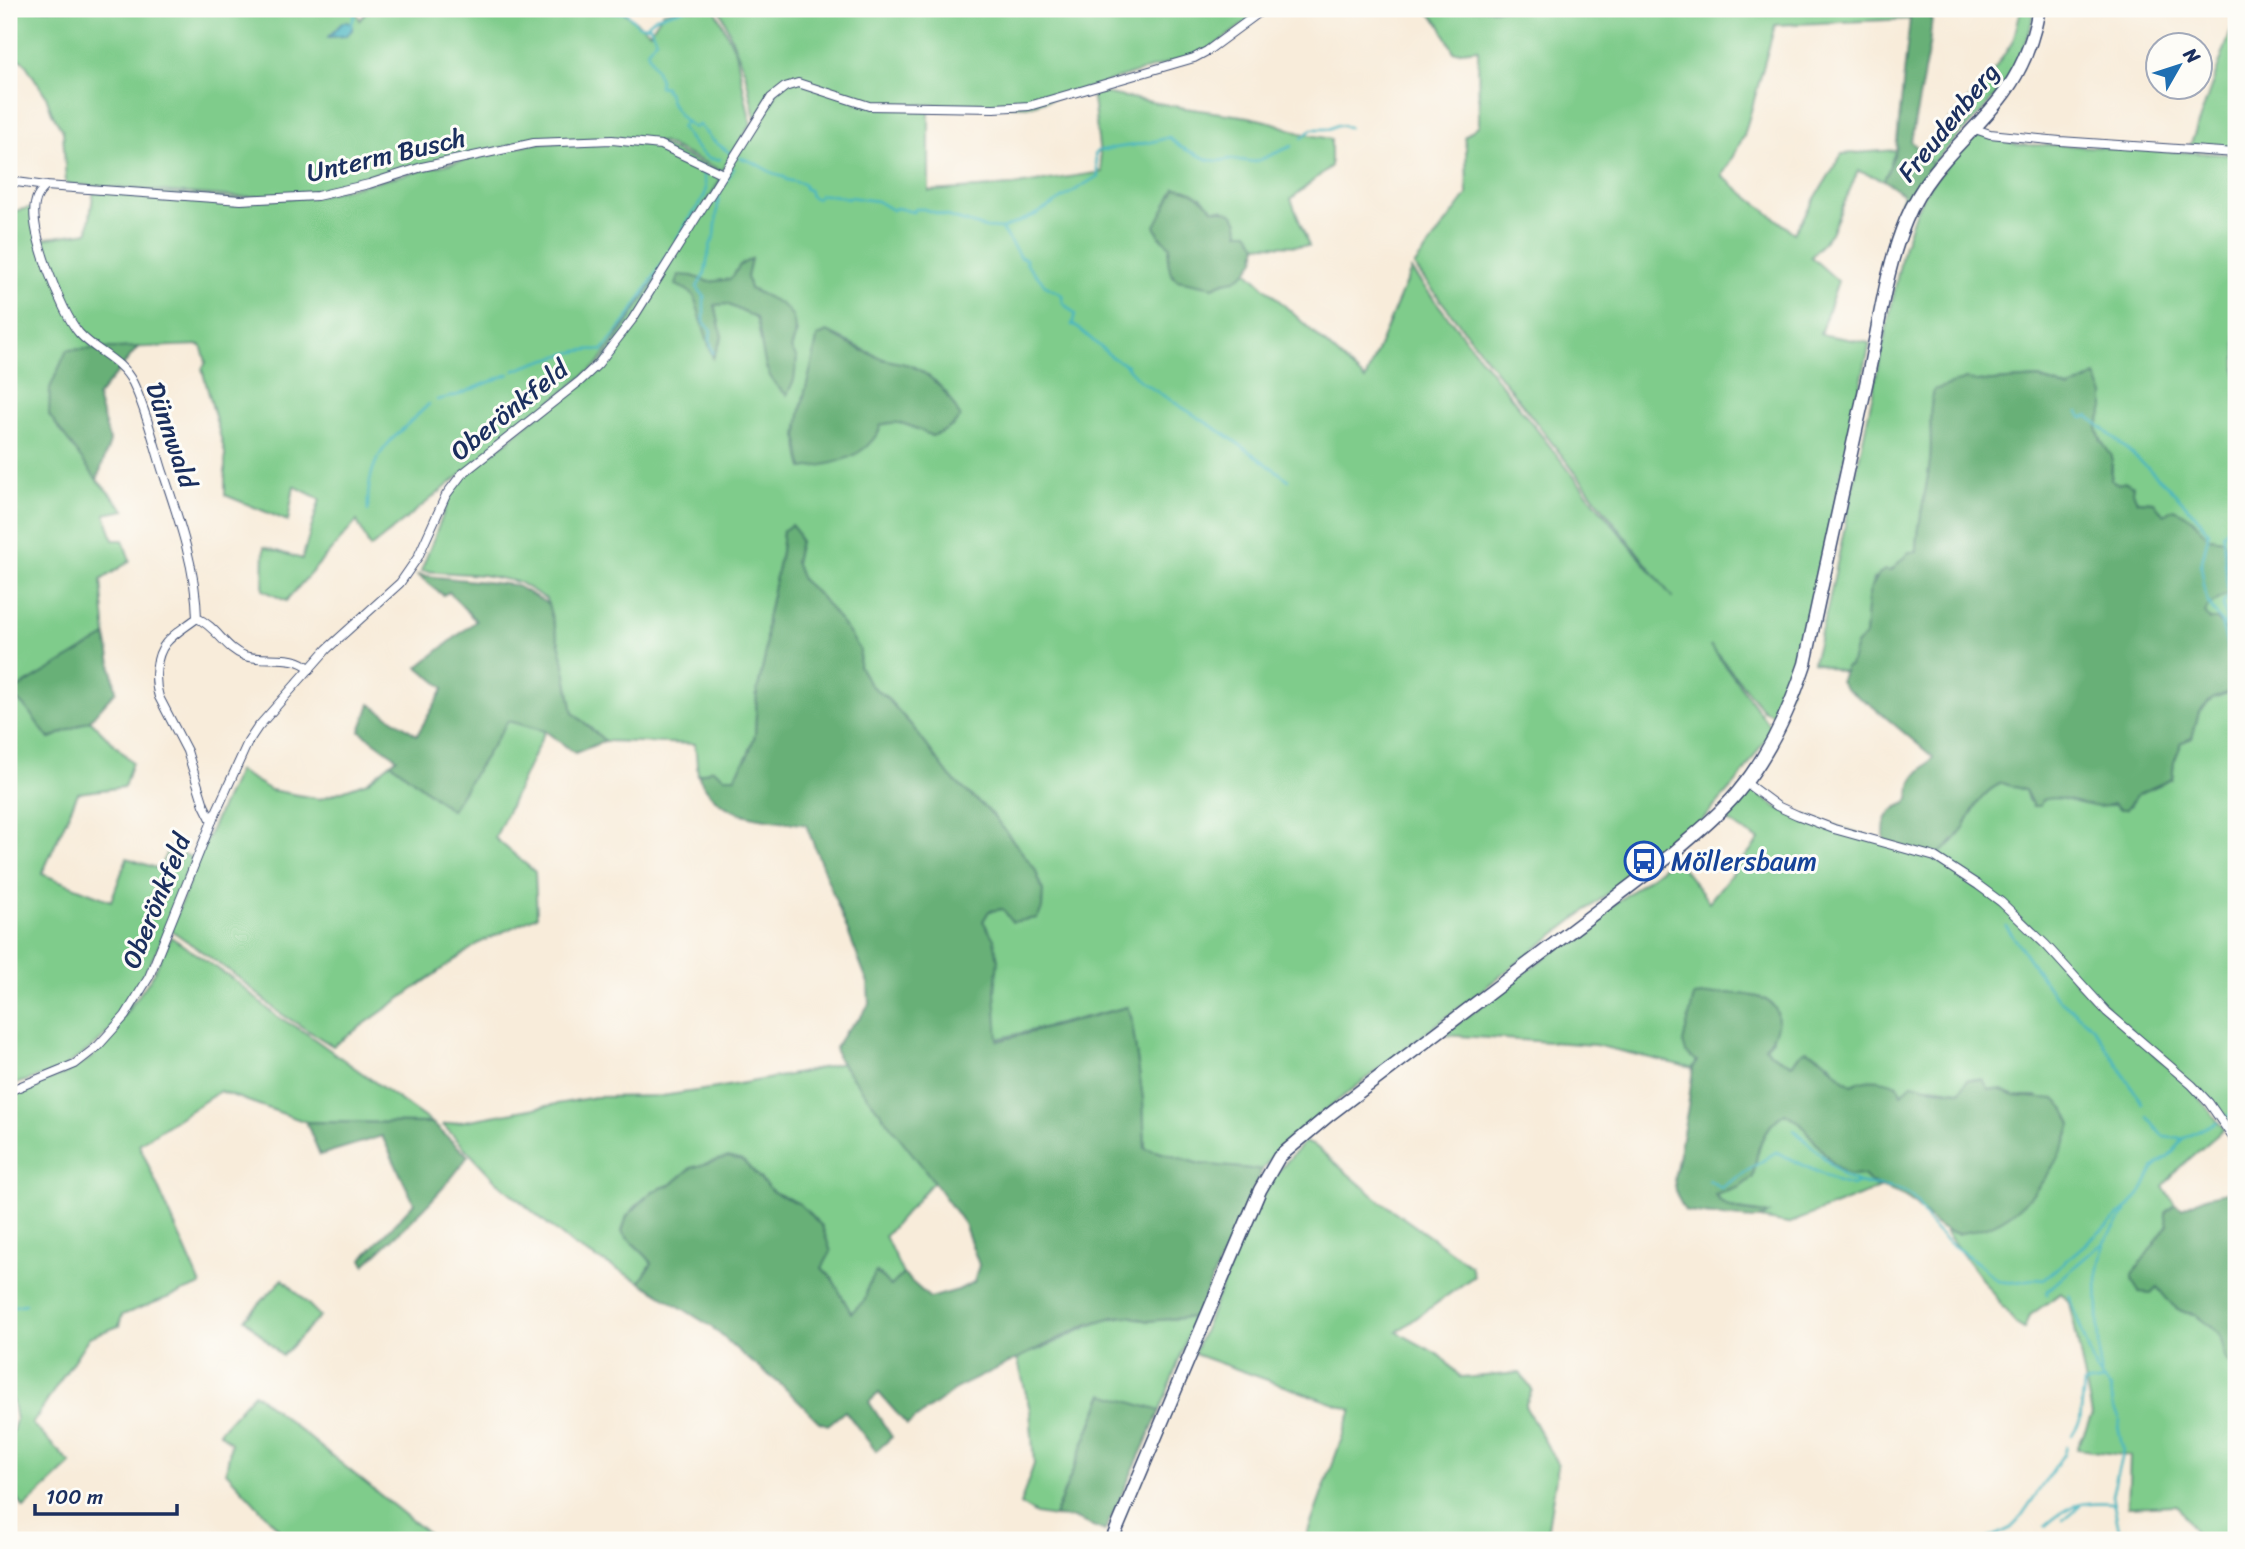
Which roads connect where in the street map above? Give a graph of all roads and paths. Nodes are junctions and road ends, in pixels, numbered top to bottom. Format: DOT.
graph roads {
  1 [pos="1264,9"];
  2 [pos="2039,9"];
  3 [pos="1972,128"];
  4 [pos="2236,153"];
  5 [pos="723,174"];
  6 [pos="9,181"];
  7 [pos="46,186"];
  8 [pos="197,618"];
  9 [pos="310,669"];
  10 [pos="1746,783"];
  11 [pos="212,821"];
  12 [pos="9,1091"];
  13 [pos="2236,1142"];
  14 [pos="1112,1540"];
  1 -- 5 [label="street, Oberönkfeld"];
  2 -- 3 [label="main road, Freudenberg"];
  3 -- 4 [label="street"];
  3 -- 10 [label="main road, Freudenberg"];
  5 -- 7 [label="street, Unterm Busch"];
  5 -- 9 [label="street, Oberönkfeld"];
  6 -- 7 [label="street, Unterm Busch"];
  7 -- 8 [label="street, Dünnwald"];
  8 -- 9 [label="street"];
  8 -- 11 [label="street, Oberönkfeld"];
  9 -- 11 [label="street, Oberönkfeld"];
  10 -- 13 [label="street"];
  10 -- 14 [label="main road, Freudenberg"];
  11 -- 12 [label="street, Oberönkfeld"];
}
